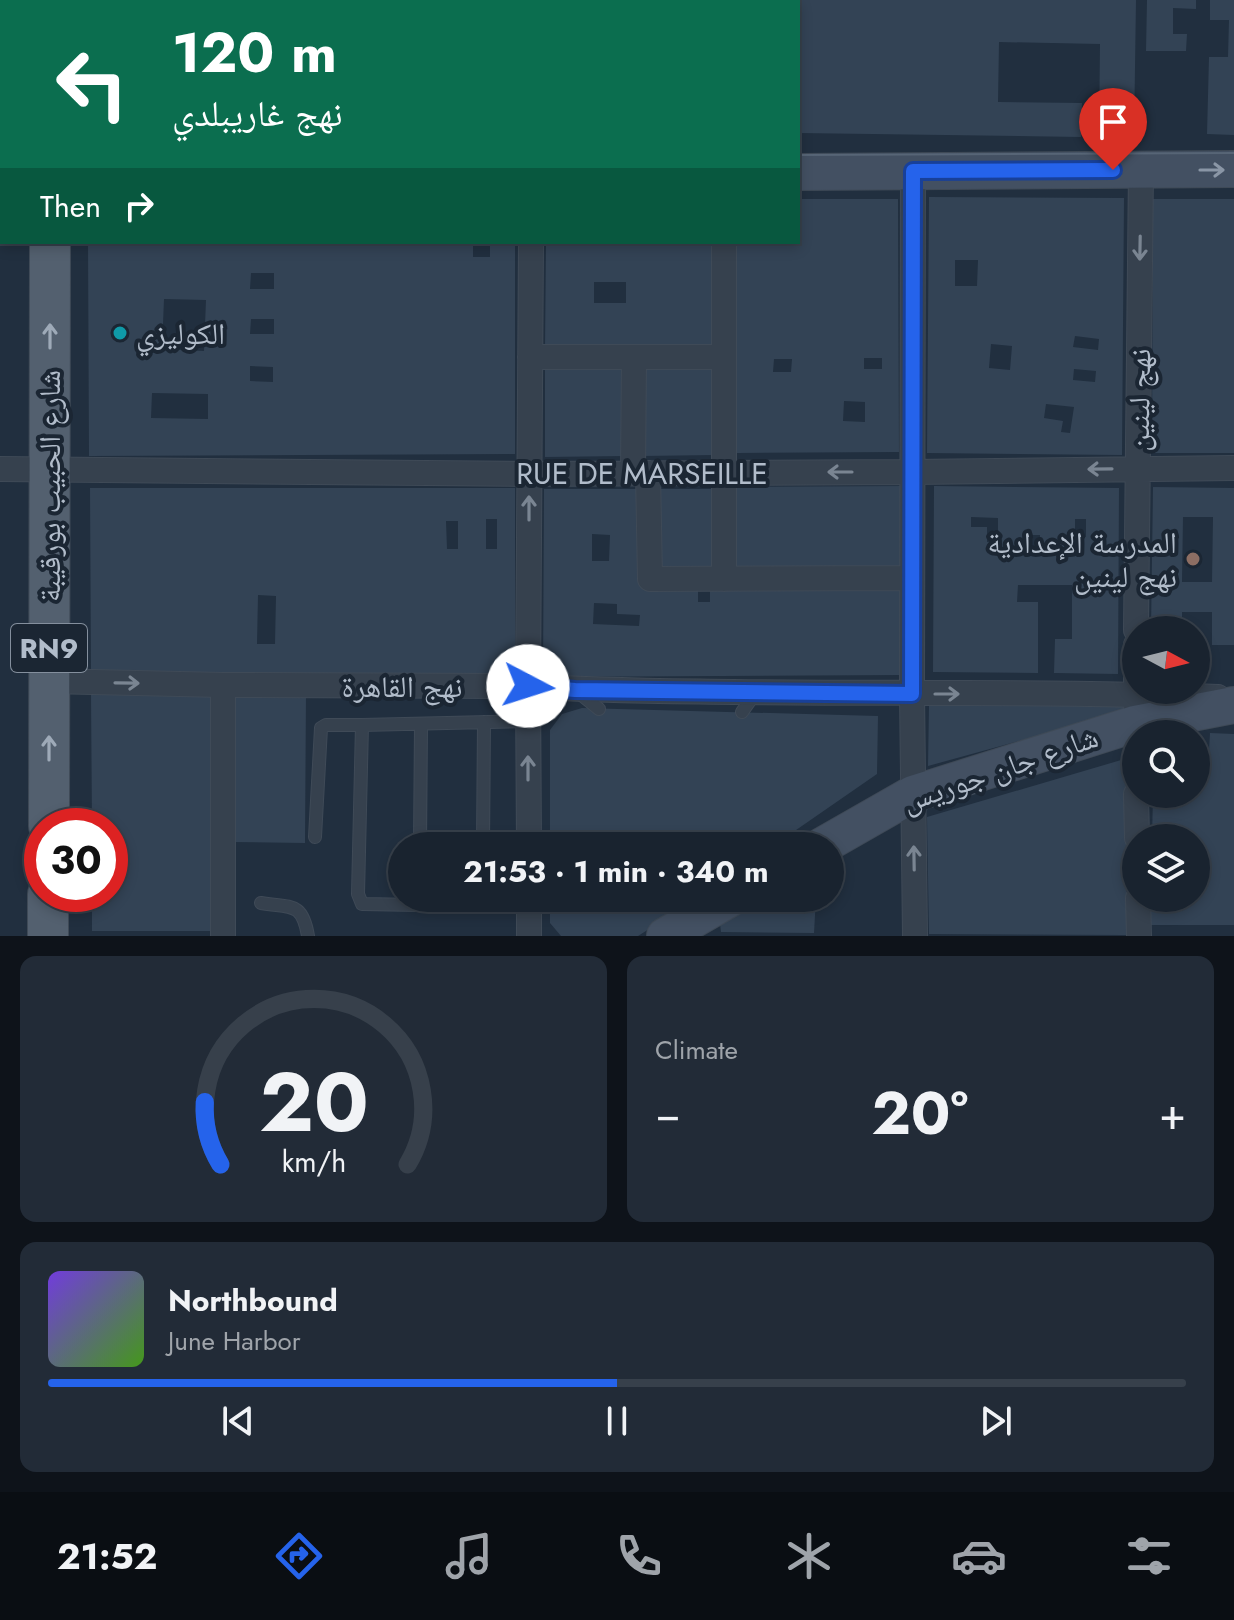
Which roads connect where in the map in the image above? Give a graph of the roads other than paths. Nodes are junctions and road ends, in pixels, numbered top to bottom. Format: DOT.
graph roads {
  1 [pos="1234,169"];
  2 [pos="1141,170"];
  3 [pos="913,171"];
  4 [pos="800,172"];
  5 [pos="50,244"];
  6 [pos="531,244"];
  7 [pos="724,244"];
  8 [pos="530,357"];
  9 [pos="634,357"];
  10 [pos="724,357"];
  11 [pos="1234,468"];
  12 [pos="0,469"];
  13 [pos="1138,469"];
  14 [pos="50,470"];
  15 [pos="912,472"];
  16 [pos="641,473"];
  17 [pos="724,473"];
  18 [pos="529,474"];
  19 [pos="912,578"];
  20 [pos="724,579"];
  21 [pos="1136,616"];
  22 [pos="49,681"];
  23 [pos="223,685"];
  24 [pos="528,686"];
  25 [pos="575,690"];
  26 [pos="912,694"];
  27 [pos="1234,697"];
  28 [pos="1135,704"];
  29 [pos="1234,705"];
  30 [pos="599,709"];
  31 [pos="1135,709"];
  32 [pos="1135,720"];
  33 [pos="528,721"];
  34 [pos="484,722"];
  35 [pos="362,725"];
  36 [pos="421,725"];
  37 [pos="913,794"];
  38 [pos="49,808"];
  39 [pos="420,832"];
  40 [pos="483,832"];
  41 [pos="529,832"];
  42 [pos="844,833"];
  43 [pos="315,837"];
  44 [pos="261,903"];
  45 [pos="388,903"];
  46 [pos="48,912"];
  47 [pos="530,912"];
  48 [pos="709,912"];
  49 [pos="1138,912"];
  50 [pos="532,932"];
  51 [pos="672,935"];
  52 [pos="48,936"];
  53 [pos="223,936"];
  54 [pos="308,936"];
  55 [pos="915,936"];
  56 [pos="1139,936"];
  2 -- 1 [label="main road, one-way"];
  2 -- 3 [label="main road"];
  2 -- 13 [label="street, نهج لينين, one-way"];
  3 -- 4 [label="main road"];
  3 -- 15 [label="street"];
  14 -- 5 [label="main road, شارع الحبيب بورقيبة, one-way"];
  6 -- 8 [label="street"];
  7 -- 10 [label="street"];
  8 -- 9 [label="street"];
  8 -- 18 [label="street"];
  9 -- 10 [label="street"];
  9 -- 16 [label="street"];
  10 -- 17 [label="street"];
  11 -- 13 [label="street, RUE DE MARSEILLE"];
  12 -- 14 [label="street, RUE DE MARSEILLE"];
  13 -- 15 [label="street, RUE DE MARSEILLE, one-way"];
  13 -- 21 [label="street, نهج لينين"];
  14 -- 18 [label="street, RUE DE MARSEILLE"];
  14 -- 22 [label="main road, شارع الحبيب بورقيبة / RN9"];
  15 -- 17 [label="street, RUE DE MARSEILLE, one-way"];
  15 -- 19 [label="street"];
  16 -- 17 [label="street, RUE DE MARSEILLE"];
  16 -- 18 [label="street, RUE DE MARSEILLE"];
  16 -- 20 [label="street"];
  17 -- 20 [label="street"];
  24 -- 18 [label="street, one-way"];
  19 -- 20 [label="street"];
  19 -- 26 [label="street"];
  22 -- 23 [label="street, نهج القاهرة, one-way"];
  38 -- 22 [label="main road, شارع الحبيب بورقيبة / RN9, one-way"];
  23 -- 24 [label="street, نهج القاهرة"];
  23 -- 53 [label="street"];
  24 -- 25 [label="street, نهج القاهرة"];
  24 -- 33 [label="street"];
  25 -- 26 [label="street, نهج القاهرة"];
  25 -- 30 [label="lane"];
  26 -- 31 [label="street, نهج القاهرة, one-way"];
  26 -- 37 [label="street"];
  27 -- 31 [label="street, نهج القاهرة"];
  28 -- 31 [label="street"];
  29 -- 31 [label="main road, شارع جان جوريس"];
  31 -- 32 [label="street"];
  31 -- 37 [label="main road, شارع جان جوريس"];
  33 -- 34 [label="lane"];
  41 -- 33 [label="street, one-way"];
  34 -- 36 [label="lane"];
  34 -- 40 [label="lane"];
  35 -- 36 [label="lane"];
  35 -- 43 [label="lane"];
  35 -- 45 [label="lane"];
  36 -- 39 [label="lane"];
  37 -- 42 [label="main road, شارع جان جوريس"];
  55 -- 37 [label="street, one-way"];
  44 -- 54 [label="lane"];
  46 -- 52 [label="main road"];
  47 -- 50 [label="street"];
  48 -- 51 [label="main road"];
  49 -- 56 [label="street"];
}
